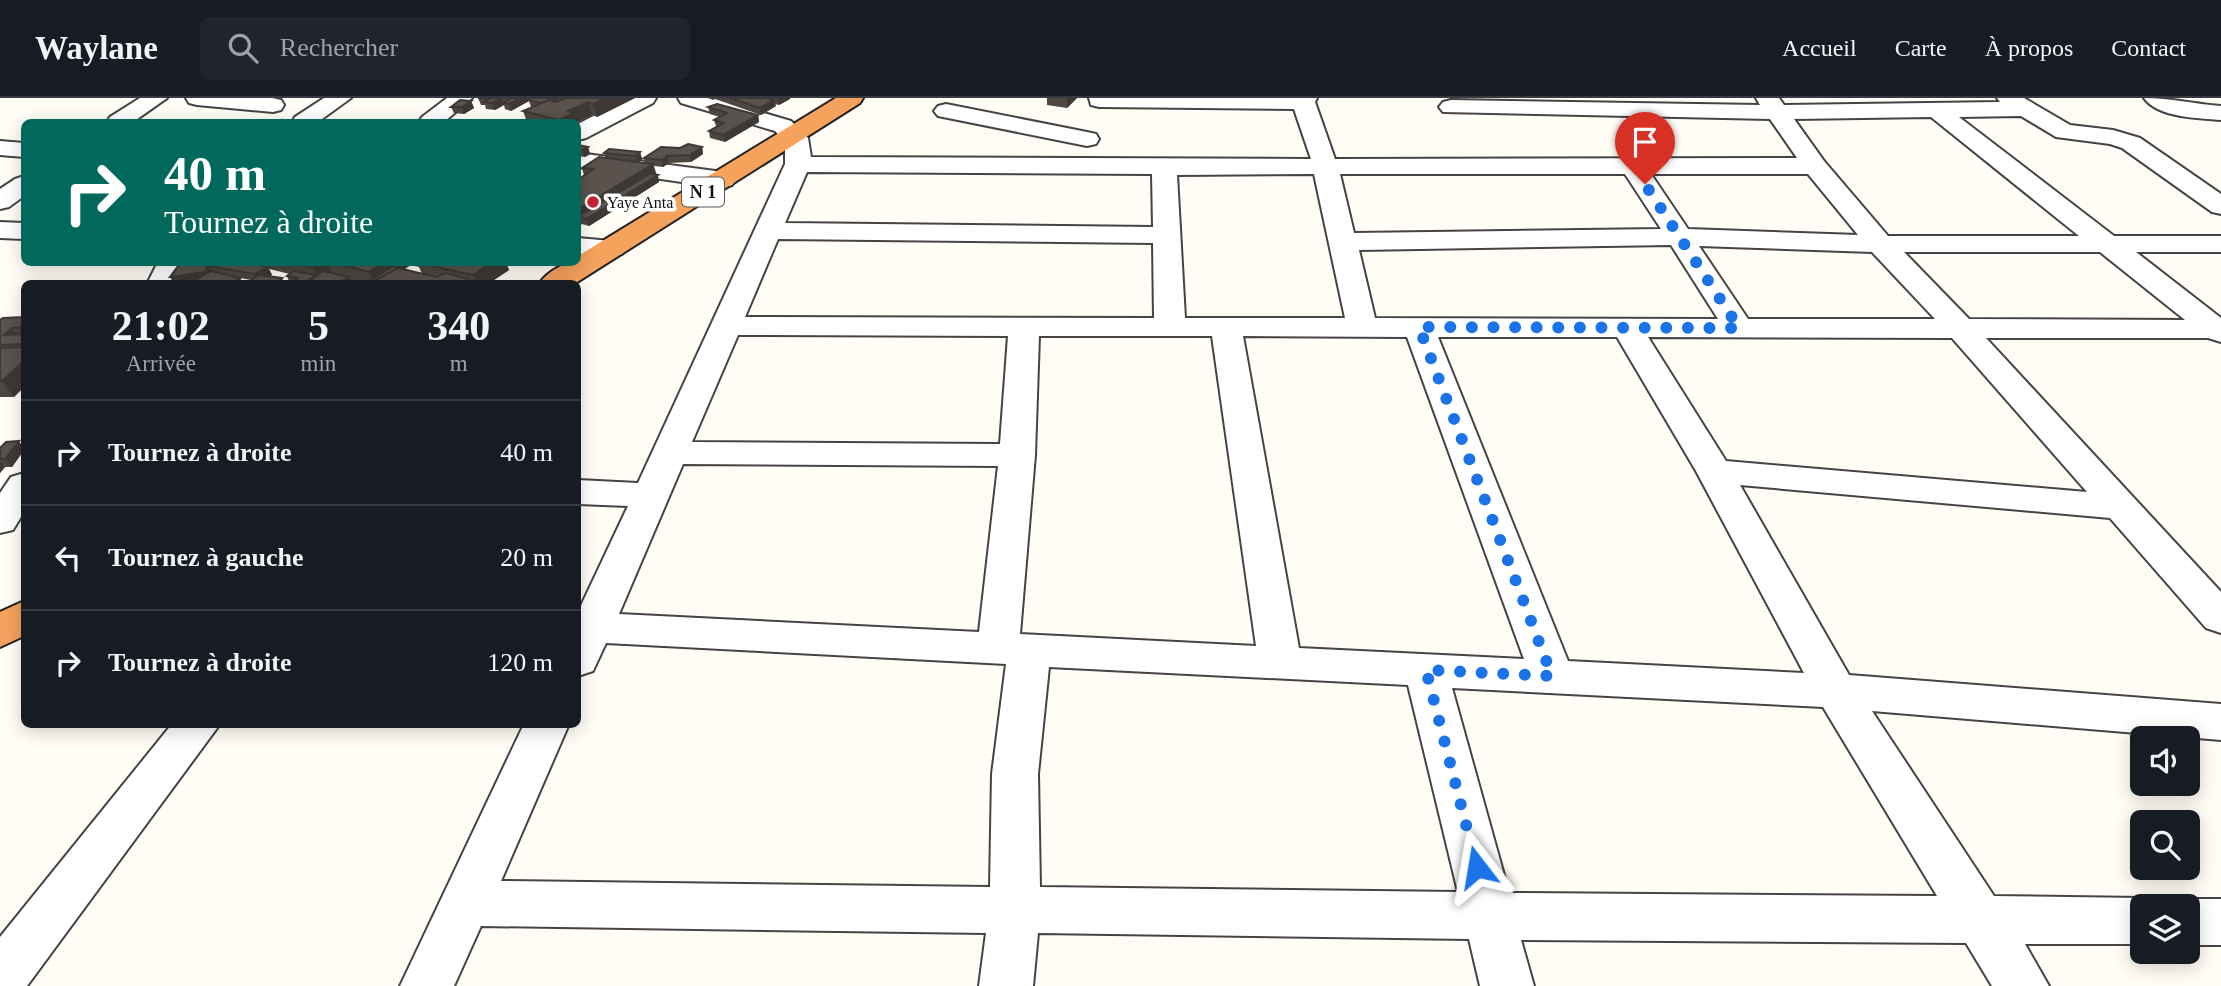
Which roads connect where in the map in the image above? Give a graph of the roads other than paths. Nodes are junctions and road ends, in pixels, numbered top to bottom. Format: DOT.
graph roads {
  1 [pos="156,98"];
  2 [pos="197,98"];
  3 [pos="340,98"];
  4 [pos="461,98"];
  5 [pos="645,98"];
  6 [pos="689,98"];
  7 [pos="852,98"];
  8 [pos="2155,98"];
  9 [pos="1099,99"];
  10 [pos="1235,100"];
  11 [pos="1304,100"];
  12 [pos="1448,102"];
  13 [pos="2016,103"];
  14 [pos="1772,105"];
  15 [pos="1936,110"];
  16 [pos="271,111"];
  17 [pos="946,111"];
  18 [pos="2221,113"];
  19 [pos="123,119"];
  20 [pos="294,119"];
  21 [pos="308,119"];
  22 [pos="434,119"];
  23 [pos="581,131"];
  24 [pos="1087,139"];
  25 [pos="0,148"];
  26 [pos="796,149"];
  27 [pos="21,150"];
  28 [pos="581,160"];
  29 [pos="1325,165"];
  30 [pos="1082,166"];
  31 [pos="1484,166"];
  32 [pos="1633,166"];
  33 [pos="1815,166"];
  34 [pos="1164,167"];
  35 [pos="723,180"];
  36 [pos="21,186"];
  37 [pos="0,201"];
  38 [pos="2221,206"];
  39 [pos="0,230"];
  40 [pos="21,231"];
  41 [pos="767,231"];
  42 [pos="1167,235"];
  43 [pos="1679,237"];
  44 [pos="1344,242"];
  45 [pos="1880,244"];
  46 [pos="2107,244"];
  47 [pos="2221,244"];
  48 [pos="581,246"];
  49 [pos="612,248"];
  50 [pos="560,280"];
  51 [pos="725,326"];
  52 [pos="1024,327"];
  53 [pos="1170,327"];
  54 [pos="1226,327"];
  55 [pos="1362,327"];
  56 [pos="1419,327"];
  57 [pos="1627,328"];
  58 [pos="1739,328"];
  59 [pos="1961,329"];
  60 [pos="2219,331"];
  61 [pos="670,453"];
  62 [pos="1017,455"];
  63 [pos="1714,471"];
  64 [pos="21,490"];
  65 [pos="581,492"];
  66 [pos="650,495"];
  67 [pos="2121,507"];
  68 [pos="0,521"];
  69 [pos="21,618"];
  70 [pos="2221,618"];
  71 [pos="0,632"];
  72 [pos="583,638"];
  73 [pos="1013,649"];
  74 [pos="1280,662"];
  75 [pos="1426,670"];
  76 [pos="1552,676"];
  77 [pos="1836,691"];
  78 [pos="2221,722"];
  79 [pos="195,728"];
  80 [pos="545,728"];
  81 [pos="463,903"];
  82 [pos="1015,910"];
  83 [pos="1490,916"];
  84 [pos="1981,919"];
  85 [pos="2130,921"];
  86 [pos="2200,922"];
  87 [pos="2221,922"];
  88 [pos="5,964"];
  89 [pos="427,986"];
  90 [pos="1006,986"];
  91 [pos="1507,986"];
  92 [pos="2022,986"];
  1 -- 19 [label="street"];
  2 -- 16 [label="street"];
  3 -- 21 [label="street"];
  4 -- 22 [label="street"];
  5 -- 23 [label="street"];
  6 -- 26 [label="street"];
  7 -- 26 [label="highway, N 1"];
  8 -- 18 [label="street"];
  9 -- 10 [label="street"];
  9 -- 24 [label="street"];
  10 -- 11 [label="street"];
  11 -- 29 [label="street"];
  12 -- 14 [label="street"];
  12 -- 31 [label="street"];
  13 -- 15 [label="street"];
  13 -- 38 [label="street"];
  14 -- 15 [label="street"];
  14 -- 33 [label="street"];
  15 -- 46 [label="street"];
  16 -- 20 [label="street"];
  17 -- 24 [label="street"];
  24 -- 30 [label="street"];
  25 -- 27 [label="street"];
  26 -- 30 [label="street"];
  26 -- 35 [label="highway, N 1"];
  26 -- 41 [label="street"];
  28 -- 35 [label="street"];
  29 -- 31 [label="street"];
  29 -- 34 [label="street"];
  29 -- 44 [label="street"];
  30 -- 34 [label="street"];
  31 -- 32 [label="street"];
  32 -- 33 [label="street"];
  32 -- 43 [label="street"];
  33 -- 45 [label="street"];
  34 -- 42 [label="street"];
  35 -- 49 [label="highway, N 1"];
  36 -- 37 [label="street"];
  39 -- 40 [label="street"];
  41 -- 42 [label="street"];
  41 -- 51 [label="street"];
  42 -- 53 [label="street"];
  43 -- 44 [label="street"];
  43 -- 45 [label="street"];
  43 -- 58 [label="street"];
  44 -- 55 [label="street"];
  45 -- 46 [label="street"];
  45 -- 59 [label="street"];
  46 -- 47 [label="street"];
  46 -- 60 [label="street"];
  48 -- 49 [label="street"];
  49 -- 50 [label="highway, N 1"];
  51 -- 52 [label="street"];
  51 -- 61 [label="street"];
  52 -- 53 [label="street"];
  52 -- 62 [label="street"];
  53 -- 54 [label="street"];
  54 -- 55 [label="street"];
  54 -- 74 [label="street"];
  55 -- 56 [label="street"];
  56 -- 57 [label="street"];
  56 -- 76 [label="street"];
  57 -- 58 [label="street"];
  57 -- 63 [label="street"];
  58 -- 59 [label="street"];
  59 -- 60 [label="street"];
  59 -- 67 [label="street"];
  61 -- 62 [label="street"];
  61 -- 66 [label="street"];
  62 -- 73 [label="street"];
  63 -- 67 [label="street"];
  63 -- 77 [label="street"];
  64 -- 68 [label="street"];
  65 -- 66 [label="street"];
  66 -- 72 [label="street"];
  67 -- 70 [label="street"];
  69 -- 71 [label="highway"];
  72 -- 73 [label="street"];
  73 -- 74 [label="street"];
  73 -- 82 [label="street"];
  74 -- 75 [label="street"];
  75 -- 76 [label="street"];
  75 -- 83 [label="street"];
  76 -- 77 [label="street"];
  77 -- 78 [label="street"];
  77 -- 84 [label="street"];
  79 -- 88 [label="street"];
  80 -- 81 [label="street"];
  81 -- 82 [label="street"];
  81 -- 89 [label="street"];
  82 -- 83 [label="street"];
  82 -- 90 [label="street"];
  83 -- 84 [label="street"];
  83 -- 91 [label="street"];
  84 -- 85 [label="street"];
  84 -- 92 [label="street"];
  86 -- 87 [label="street"];
}
